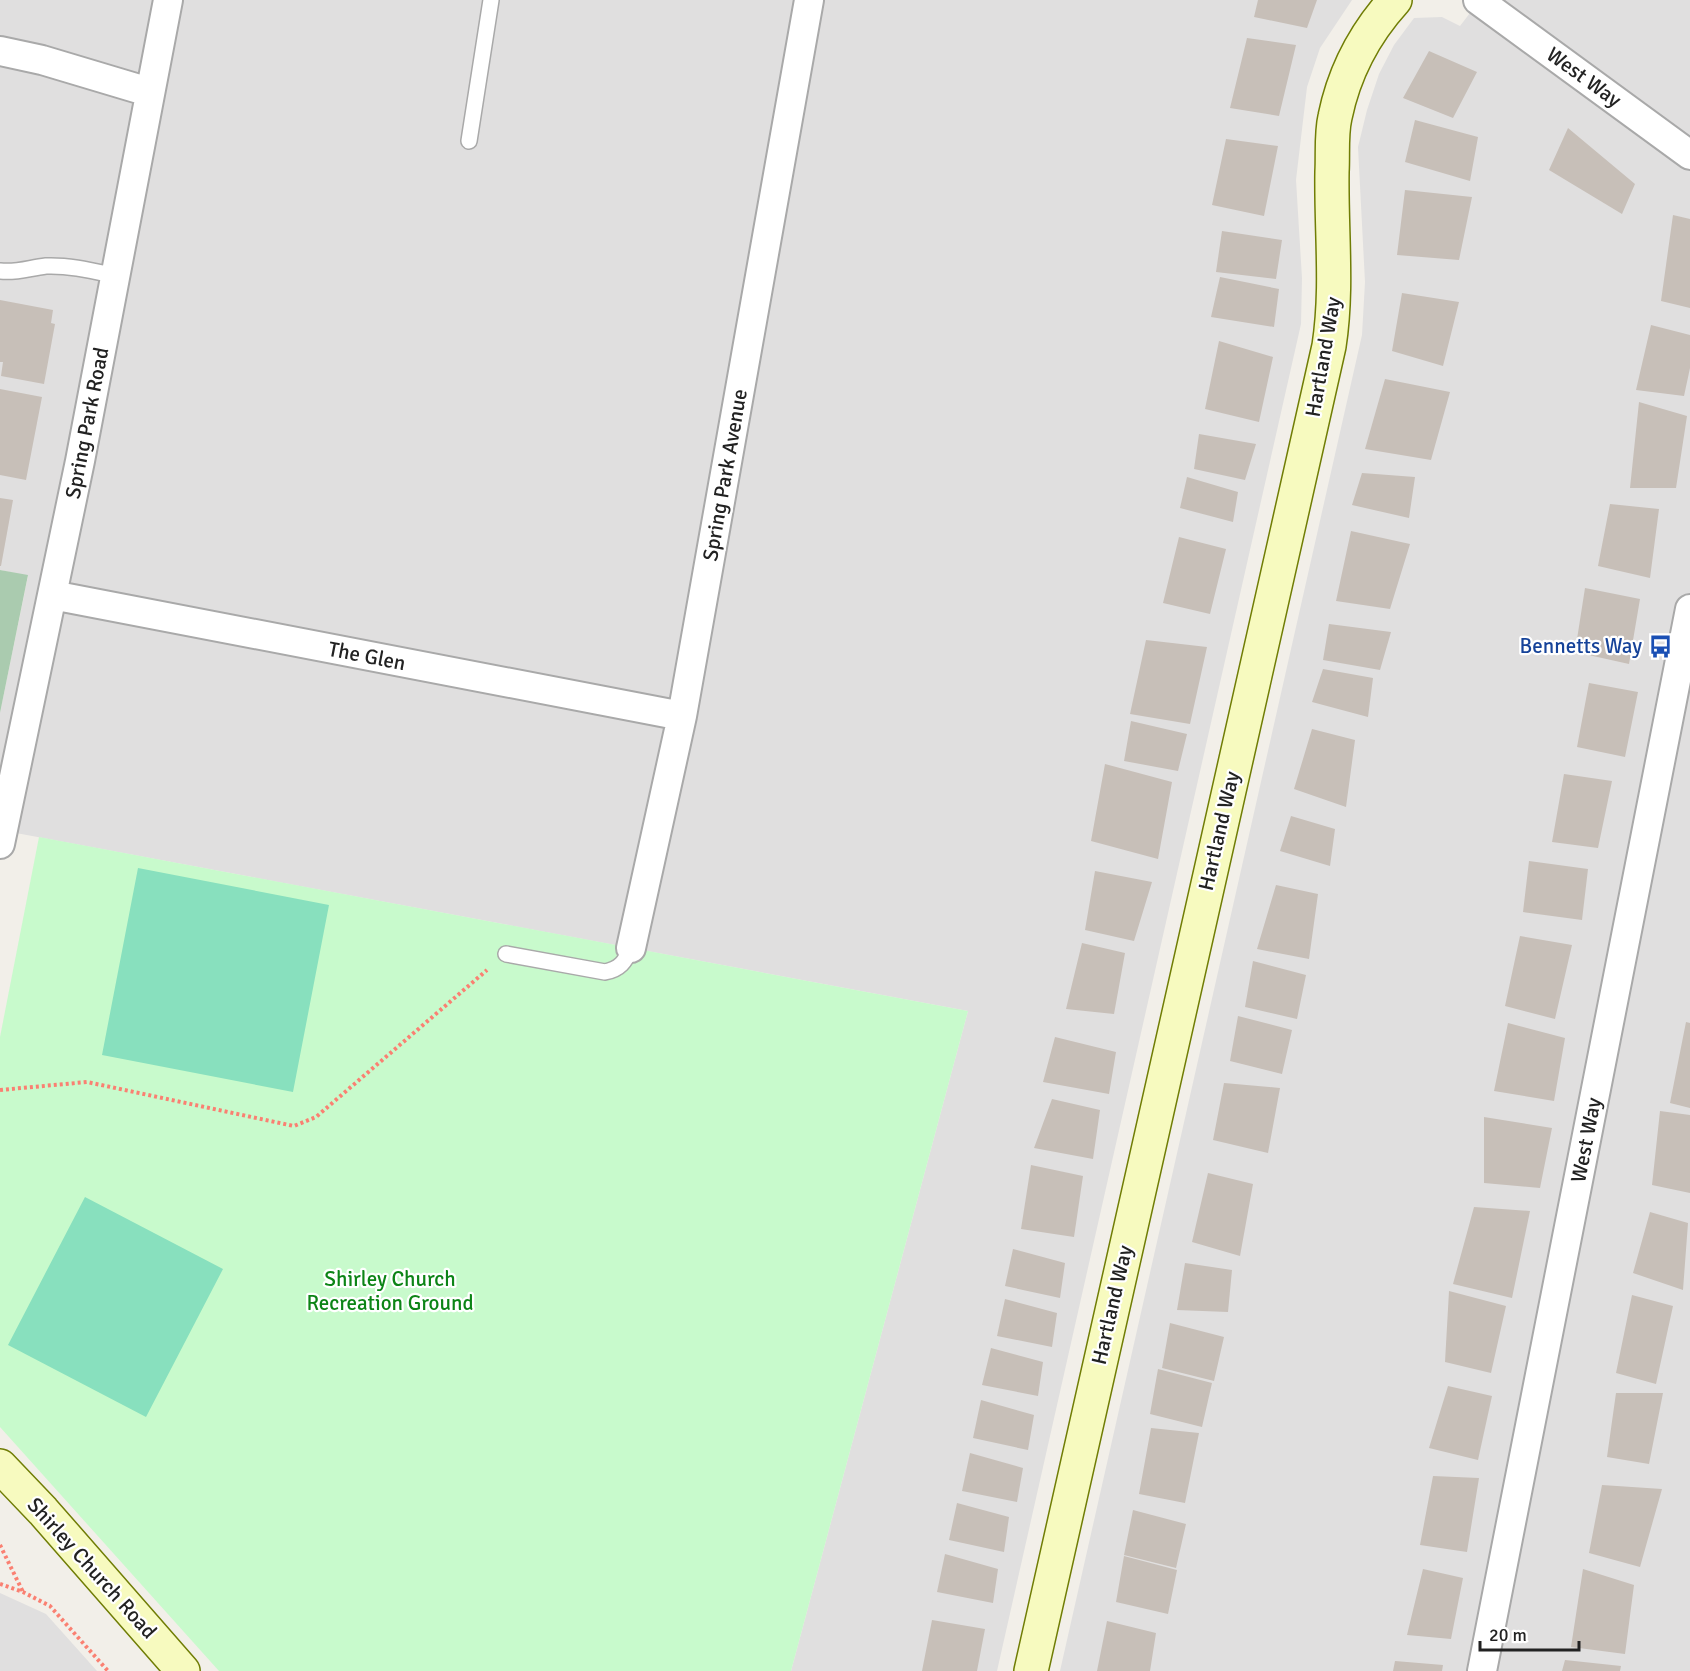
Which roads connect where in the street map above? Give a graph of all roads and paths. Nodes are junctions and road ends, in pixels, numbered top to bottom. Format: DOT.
graph roads {
  1 [pos="168,0"];
  2 [pos="491,0"];
  3 [pos="809,0"];
  4 [pos="1395,0"];
  5 [pos="1478,0"];
  6 [pos="0,51"];
  7 [pos="149,92"];
  8 [pos="469,141"];
  9 [pos="1690,155"];
  10 [pos="0,271"];
  11 [pos="116,276"];
  12 [pos="52,595"];
  13 [pos="1690,609"];
  14 [pos="682,716"];
  15 [pos="0,844"];
  16 [pos="631,948"];
  17 [pos="506,954"];
  18 [pos="0,1090"];
  19 [pos="0,1466"];
  20 [pos="0,1545"];
  21 [pos="0,1584"];
  22 [pos="23,1592"];
  23 [pos="108,1671"];
  24 [pos="183,1671"];
  25 [pos="1031,1671"];
  26 [pos="1482,1671"];
  1 -- 7 [label="street, Spring Park Road"];
  2 -- 8 [label="lane"];
  3 -- 14 [label="street, Spring Park Avenue"];
  4 -- 25 [label="street, Hartland Way"];
  5 -- 9 [label="street, West Way"];
  6 -- 7 [label="street"];
  7 -- 11 [label="street, Spring Park Road"];
  10 -- 11 [label="lane"];
  11 -- 12 [label="street, Spring Park Road"];
  12 -- 14 [label="street, The Glen"];
  12 -- 15 [label="street, Spring Park Road"];
  13 -- 26 [label="street, West Way"];
  14 -- 16 [label="street, Spring Park Avenue"];
  16 -- 17 [label="lane"];
  17 -- 18 [label="path"];
  19 -- 24 [label="street, Shirley Church Road"];
  20 -- 22 [label="path"];
  21 -- 22 [label="path"];
  22 -- 23 [label="path"];
}
